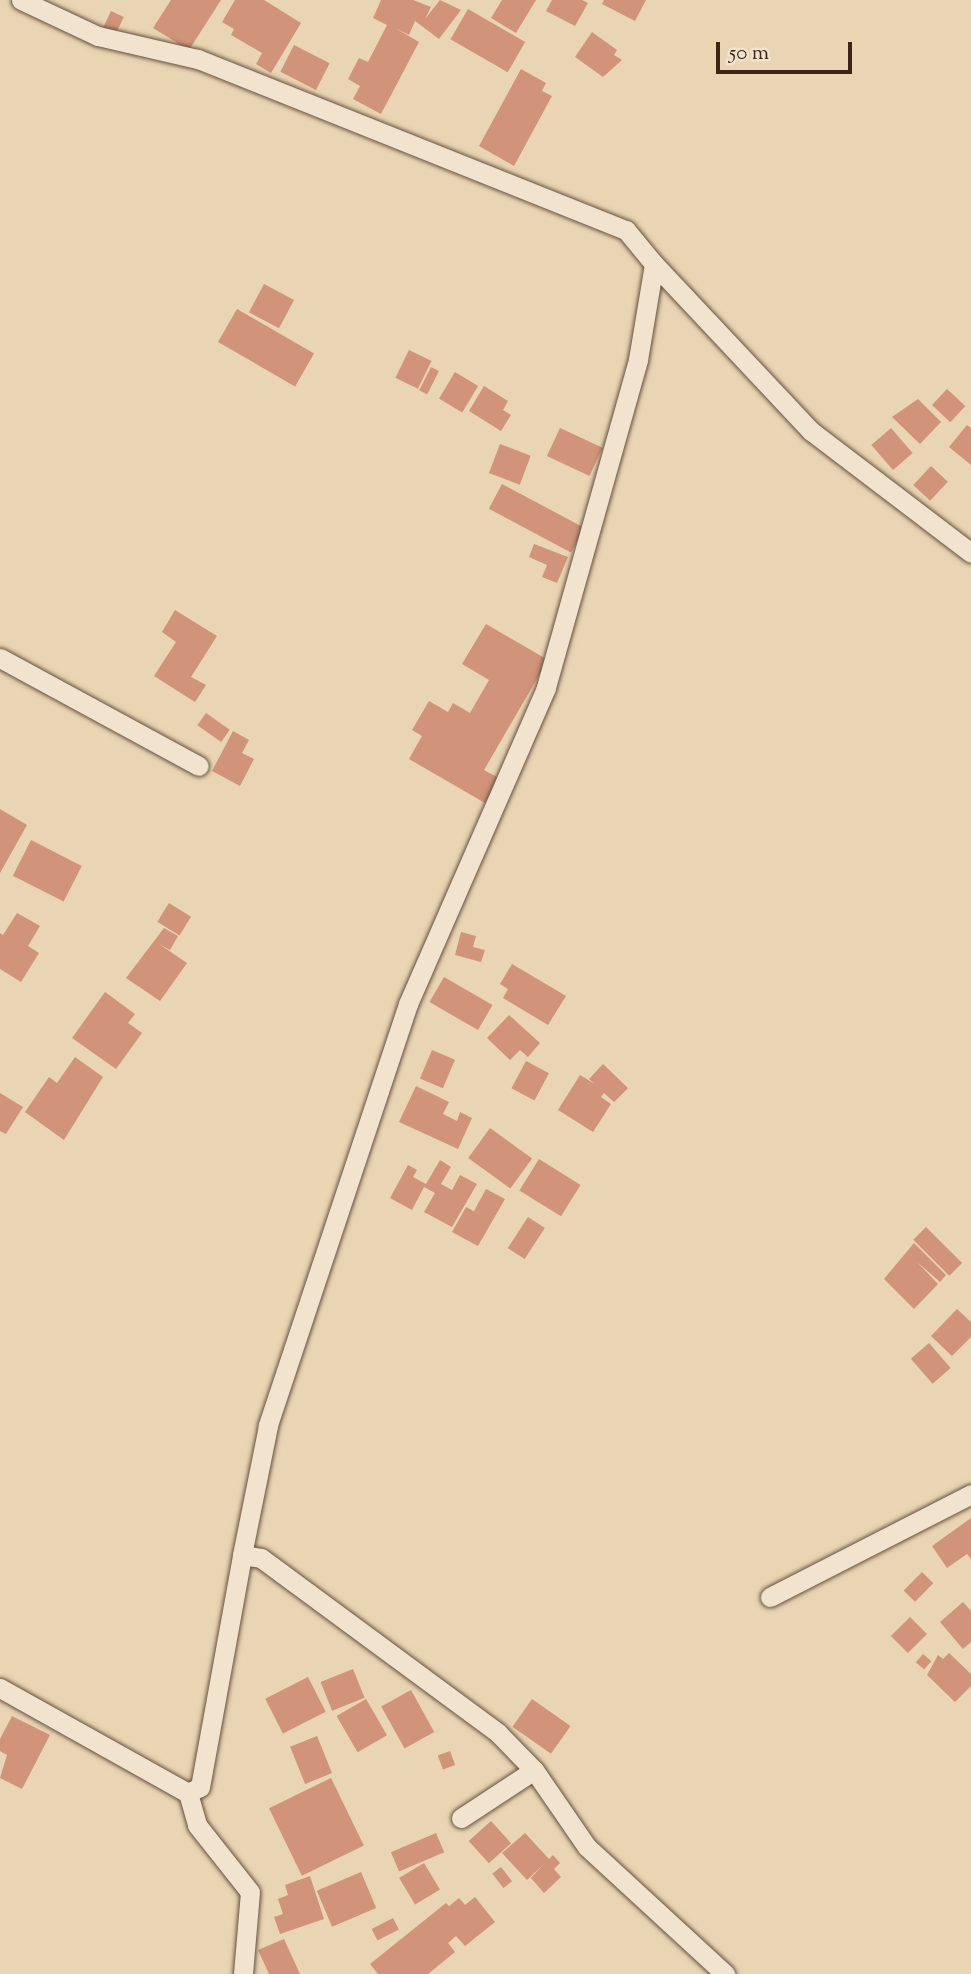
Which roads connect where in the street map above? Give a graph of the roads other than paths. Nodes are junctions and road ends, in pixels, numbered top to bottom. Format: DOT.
graph roads {
  1 [pos="21,0"];
  2 [pos="654,264"];
  3 [pos="971,553"];
  4 [pos="0,658"];
  5 [pos="199,766"];
  6 [pos="971,1494"];
  7 [pos="242,1555"];
  8 [pos="770,1597"];
  9 [pos="0,1688"];
  10 [pos="534,1770"];
  11 [pos="188,1793"];
  12 [pos="461,1818"];
  13 [pos="243,1974"];
  14 [pos="725,1974"];
  1 -- 2 [label="street"];
  2 -- 3 [label="street"];
  2 -- 7 [label="street"];
  4 -- 5 [label="street"];
  6 -- 8 [label="street"];
  7 -- 10 [label="street"];
  7 -- 11 [label="street"];
  9 -- 11 [label="street"];
  10 -- 12 [label="street"];
  10 -- 14 [label="street"];
  11 -- 13 [label="street"];
}
